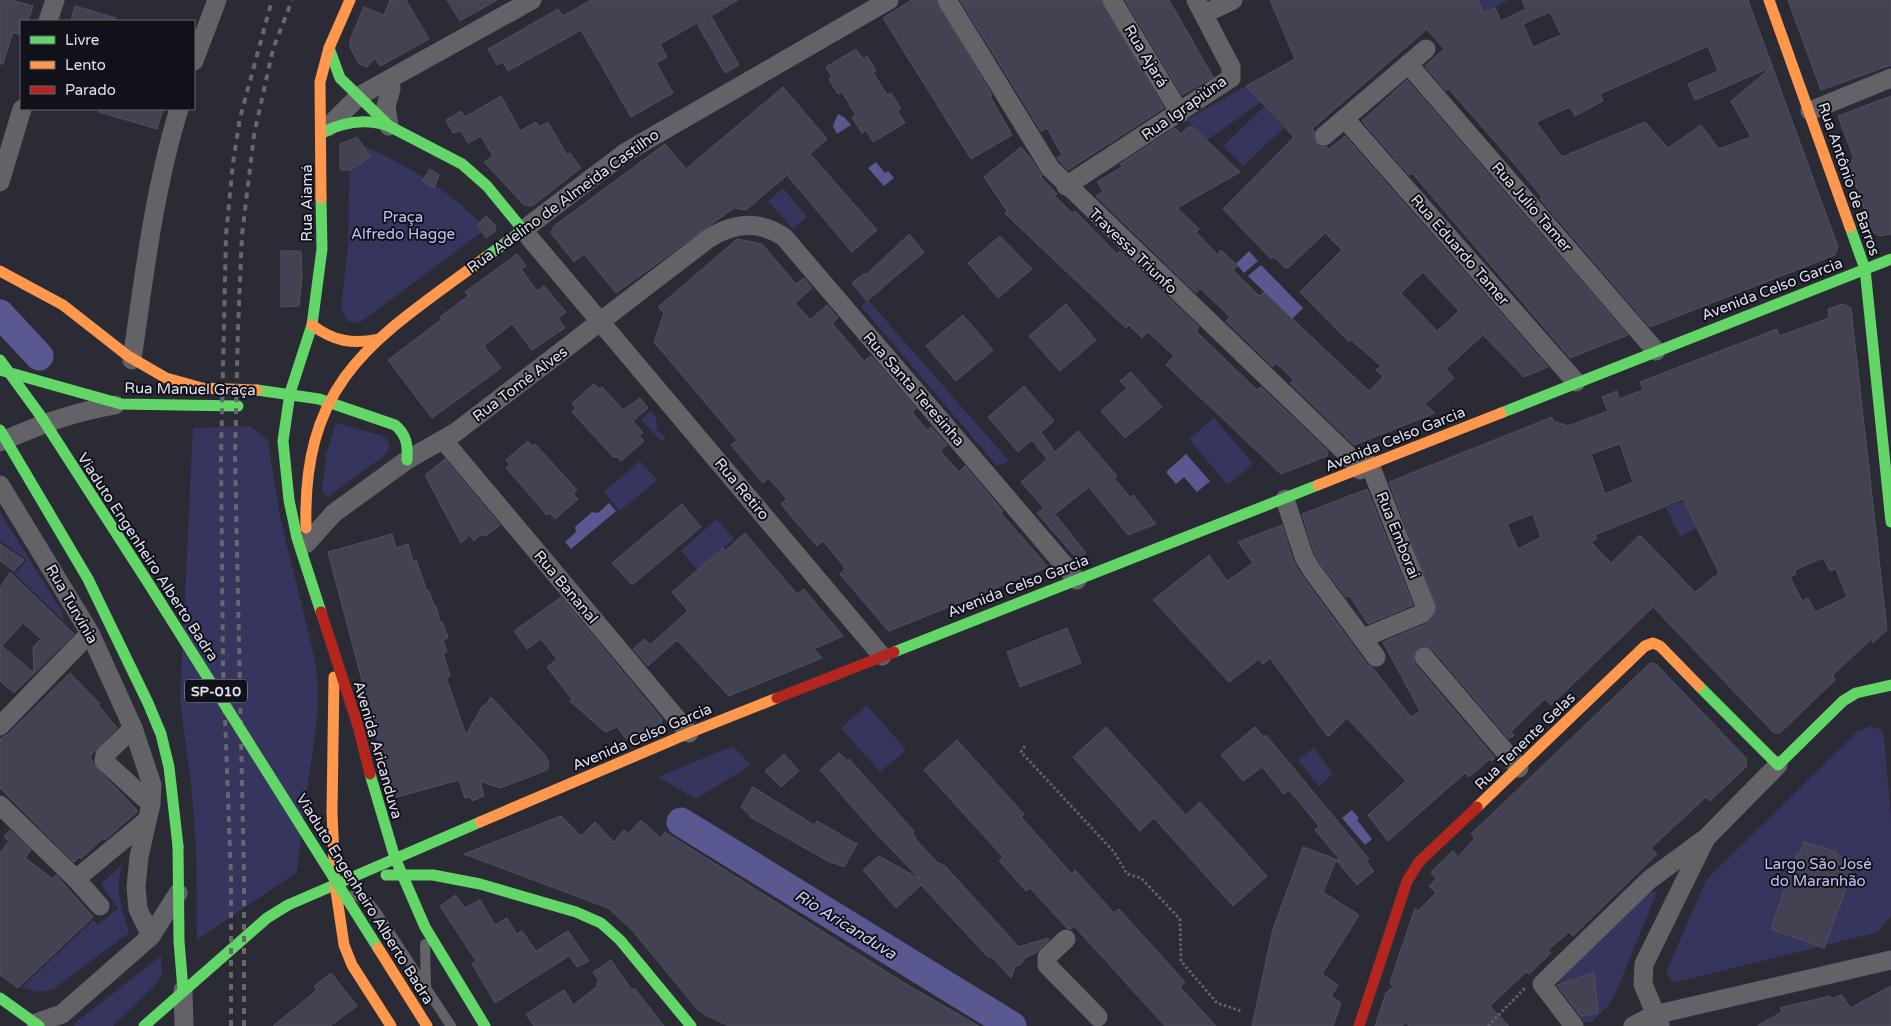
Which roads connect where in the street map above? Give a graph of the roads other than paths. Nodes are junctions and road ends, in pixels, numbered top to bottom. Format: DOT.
graph roads {
  1 [pos="55,0"];
  2 [pos="217,0"];
  3 [pos="350,0"];
  4 [pos="532,0"];
  5 [pos="888,0"];
  6 [pos="947,0"];
  7 [pos="1112,0"];
  8 [pos="1233,0"];
  9 [pos="1769,0"];
  10 [pos="1200,7"];
  11 [pos="48,20"];
  12 [pos="329,48"];
  13 [pos="1426,49"];
  14 [pos="195,58"];
  15 [pos="1408,64"];
  16 [pos="1891,78"];
  17 [pos="390,80"];
  18 [pos="359,96"];
  19 [pos="22,110"];
  20 [pos="179,110"];
  21 [pos="1810,111"];
  22 [pos="1180,113"];
  23 [pos="1345,119"];
  24 [pos="389,126"];
  25 [pos="322,134"];
  26 [pos="1324,136"];
  27 [pos="0,182"];
  28 [pos="1066,186"];
  29 [pos="736,225"];
  30 [pos="523,230"];
  31 [pos="1891,259"];
  32 [pos="1865,269"];
  33 [pos="0,270"];
  34 [pos="601,322"];
  35 [pos="312,325"];
  36 [pos="379,339"];
  37 [pos="1656,351"];
  38 [pos="0,360"];
  39 [pos="132,360"];
  40 [pos="0,370"];
  41 [pos="1576,382"];
  42 [pos="290,393"];
  43 [pos="329,400"];
  44 [pos="120,404"];
  45 [pos="252,406"];
  46 [pos="288,407"];
  47 [pos="319,412"];
  48 [pos="21,417"];
  49 [pos="0,430"];
  50 [pos="37,439"];
  51 [pos="444,441"];
  52 [pos="0,442"];
  53 [pos="407,460"];
  54 [pos="1365,468"];
  55 [pos="0,485"];
  56 [pos="1285,499"];
  57 [pos="1891,522"];
  58 [pos="306,544"];
  59 [pos="306,564"];
  60 [pos="1077,580"];
  61 [pos="90,633"];
  62 [pos="1363,638"];
  63 [pos="331,650"];
  64 [pos="882,656"];
  65 [pos="1376,657"];
  66 [pos="1424,657"];
  67 [pos="1891,685"];
  68 [pos="0,726"];
  69 [pos="133,728"];
  70 [pos="689,733"];
  71 [pos="1778,765"];
  72 [pos="1520,768"];
  73 [pos="331,778"];
  74 [pos="348,778"];
  75 [pos="362,785"];
  76 [pos="374,792"];
  77 [pos="0,805"];
  78 [pos="148,812"];
  79 [pos="450,836"];
  80 [pos="1706,838"];
  81 [pos="395,858"];
  82 [pos="355,875"];
  83 [pos="402,875"];
  84 [pos="433,875"];
  85 [pos="76,879"];
  86 [pos="317,883"];
  87 [pos="335,884"];
  88 [pos="430,890"];
  89 [pos="178,893"];
  90 [pos="100,906"];
  91 [pos="427,908"];
  92 [pos="425,927"];
  93 [pos="151,936"];
  94 [pos="1066,939"];
  95 [pos="360,950"];
  96 [pos="1891,960"];
  97 [pos="426,988"];
  98 [pos="183,990"];
  99 [pos="0,998"];
  100 [pos="1098,1018"];
  101 [pos="59,1020"];
  102 [pos="1657,1020"];
  103 [pos="38,1025"];
  104 [pos="144,1026"];
  105 [pos="184,1026"];
  106 [pos="391,1026"];
  107 [pos="427,1026"];
  108 [pos="451,1026"];
  109 [pos="485,1026"];
  110 [pos="691,1026"];
  111 [pos="1359,1026"];
  112 [pos="1574,1026"];
  113 [pos="1633,1026"];
  1 -- 11 [label="street"];
  2 -- 14 [label="street"];
  3 -- 12 [label="main road, Rua Aiamá"];
  4 -- 17 [label="street"];
  5 -- 30 [label="street, Rua Adelino de Almeida Castilho"];
  6 -- 28 [label="street, Travessa Triunfo"];
  7 -- 22 [label="street, Rua Ajará"];
  8 -- 10 [label="street"];
  9 -- 21 [label="main road, Rua Antônio de Barros"];
  10 -- 22 [label="street, Rua Igrapiúna"];
  12 -- 18 [label="main road"];
  12 -- 25 [label="main road, Rua Aiamá"];
  13 -- 15 [label="street"];
  15 -- 23 [label="street"];
  15 -- 37 [label="street, Rua Julio Tamer"];
  16 -- 21 [label="street"];
  17 -- 18 [label="street"];
  17 -- 24 [label="street"];
  18 -- 24 [label="main road"];
  18 -- 25 [label="street"];
  19 -- 27 [label="street"];
  20 -- 39 [label="street"];
  21 -- 32 [label="main road, Rua Antônio de Barros"];
  22 -- 28 [label="street, Rua Igrapiúna"];
  23 -- 26 [label="street"];
  23 -- 41 [label="street, Rua Eduardo Tamer"];
  24 -- 25 [label="main road"];
  24 -- 30 [label="main road"];
  25 -- 35 [label="main road, Rua Aiamá"];
  28 -- 54 [label="street, Travessa Triunfo"];
  29 -- 34 [label="street, Rua Tomé Alves"];
  29 -- 60 [label="street, Rua Santa Teresinha"];
  30 -- 34 [label="street, Rua Retiro"];
  30 -- 36 [label="main road, Rua Adelino de Almeida Castilho"];
  31 -- 32 [label="main road, Avenida Celso Garcia"];
  32 -- 37 [label="main road, Avenida Celso Garcia"];
  32 -- 57 [label="main road, Rua Antônio de Barros"];
  33 -- 39 [label="main road"];
  34 -- 51 [label="street, Rua Tomé Alves"];
  34 -- 64 [label="street, Rua Retiro"];
  35 -- 36 [label="main road"];
  35 -- 42 [label="main road, Rua Aiamá"];
  36 -- 43 [label="main road, Rua Adelino de Almeida Castilho"];
  37 -- 41 [label="main road, Avenida Celso Garcia"];
  38 -- 107 [label="main road, Viaduto Engenheiro Alberto Badra / SP-010, bridge"];
  39 -- 42 [label="main road"];
  40 -- 44 [label="main road, Rua Manuel Graça"];
  41 -- 54 [label="main road, Avenida Celso Garcia"];
  42 -- 43 [label="main road"];
  42 -- 46 [label="main road, Rua Aiamá"];
  43 -- 47 [label="main road, Rua Adelino de Almeida Castilho"];
  43 -- 53 [label="main road"];
  44 -- 45 [label="main road, Rua Manuel Graça"];
  44 -- 52 [label="street"];
  46 -- 59 [label="main road, Avenida Aricanduva"];
  47 -- 58 [label="main road, Avenida Aricanduva"];
  48 -- 50 [label="main road"];
  49 -- 89 [label="main road, bridge"];
  51 -- 53 [label="street, Rua Tomé Alves"];
  51 -- 70 [label="street, Rua Bananal"];
  53 -- 58 [label="street, Rua Tomé Alves"];
  54 -- 56 [label="main road, Avenida Celso Garcia"];
  54 -- 62 [label="street, Rua Emborai"];
  55 -- 61 [label="street, Rua Turvínia"];
  56 -- 60 [label="main road, Avenida Celso Garcia"];
  56 -- 62 [label="street"];
  58 -- 59 [label="main road, Avenida Aricanduva"];
  59 -- 63 [label="main road, Avenida Aricanduva"];
  60 -- 64 [label="main road, Avenida Celso Garcia"];
  61 -- 68 [label="street"];
  61 -- 69 [label="street, Rua Turvínia"];
  62 -- 65 [label="street"];
  63 -- 73 [label="main road, Avenida Aricanduva"];
  63 -- 76 [label="main road, Avenida Aricanduva"];
  64 -- 70 [label="main road, Avenida Celso Garcia"];
  66 -- 72 [label="street"];
  67 -- 71 [label="main road"];
  69 -- 78 [label="street, Rua Turvínia"];
  69 -- 78 [label="street"];
  70 -- 79 [label="main road, Avenida Celso Garcia"];
  71 -- 72 [label="main road, Rua Tenente Gelas"];
  71 -- 80 [label="street"];
  72 -- 111 [label="main road, Rua Tenente Gelas"];
  73 -- 74 [label="main road"];
  73 -- 87 [label="main road, Avenida Aricanduva"];
  75 -- 76 [label="main road"];
  76 -- 81 [label="main road, Avenida Aricanduva"];
  77 -- 85 [label="street"];
  78 -- 85 [label="street"];
  78 -- 93 [label="street, Rua Turvínia"];
  79 -- 81 [label="main road, Avenida Celso Garcia"];
  79 -- 84 [label="main road"];
  80 -- 102 [label="street"];
  80 -- 112 [label="street"];
  81 -- 82 [label="main road, Avenida Celso Garcia"];
  81 -- 83 [label="main road, Avenida Aricanduva"];
  82 -- 83 [label="main road"];
  82 -- 87 [label="main road, Avenida Celso Garcia"];
  83 -- 84 [label="main road"];
  83 -- 92 [label="main road, Avenida Aricanduva"];
  84 -- 88 [label="main road"];
  84 -- 110 [label="main road"];
  85 -- 90 [label="street"];
  86 -- 95 [label="main road"];
  87 -- 97 [label="lane"];
  87 -- 98 [label="main road, Avenida Celso Garcia"];
  87 -- 106 [label="main road, Avenida Aricanduva"];
  89 -- 93 [label="street"];
  89 -- 98 [label="main road"];
  91 -- 92 [label="main road"];
  92 -- 97 [label="lane"];
  92 -- 109 [label="main road, Avenida Aricanduva"];
  93 -- 101 [label="street"];
  94 -- 100 [label="street"];
  96 -- 102 [label="street"];
  97 -- 108 [label="lane"];
  98 -- 104 [label="main road, Avenida Celso Garcia"];
  98 -- 105 [label="street"];
  99 -- 103 [label="main road"];
  101 -- 103 [label="street"];
  102 -- 113 [label="street"];
}
